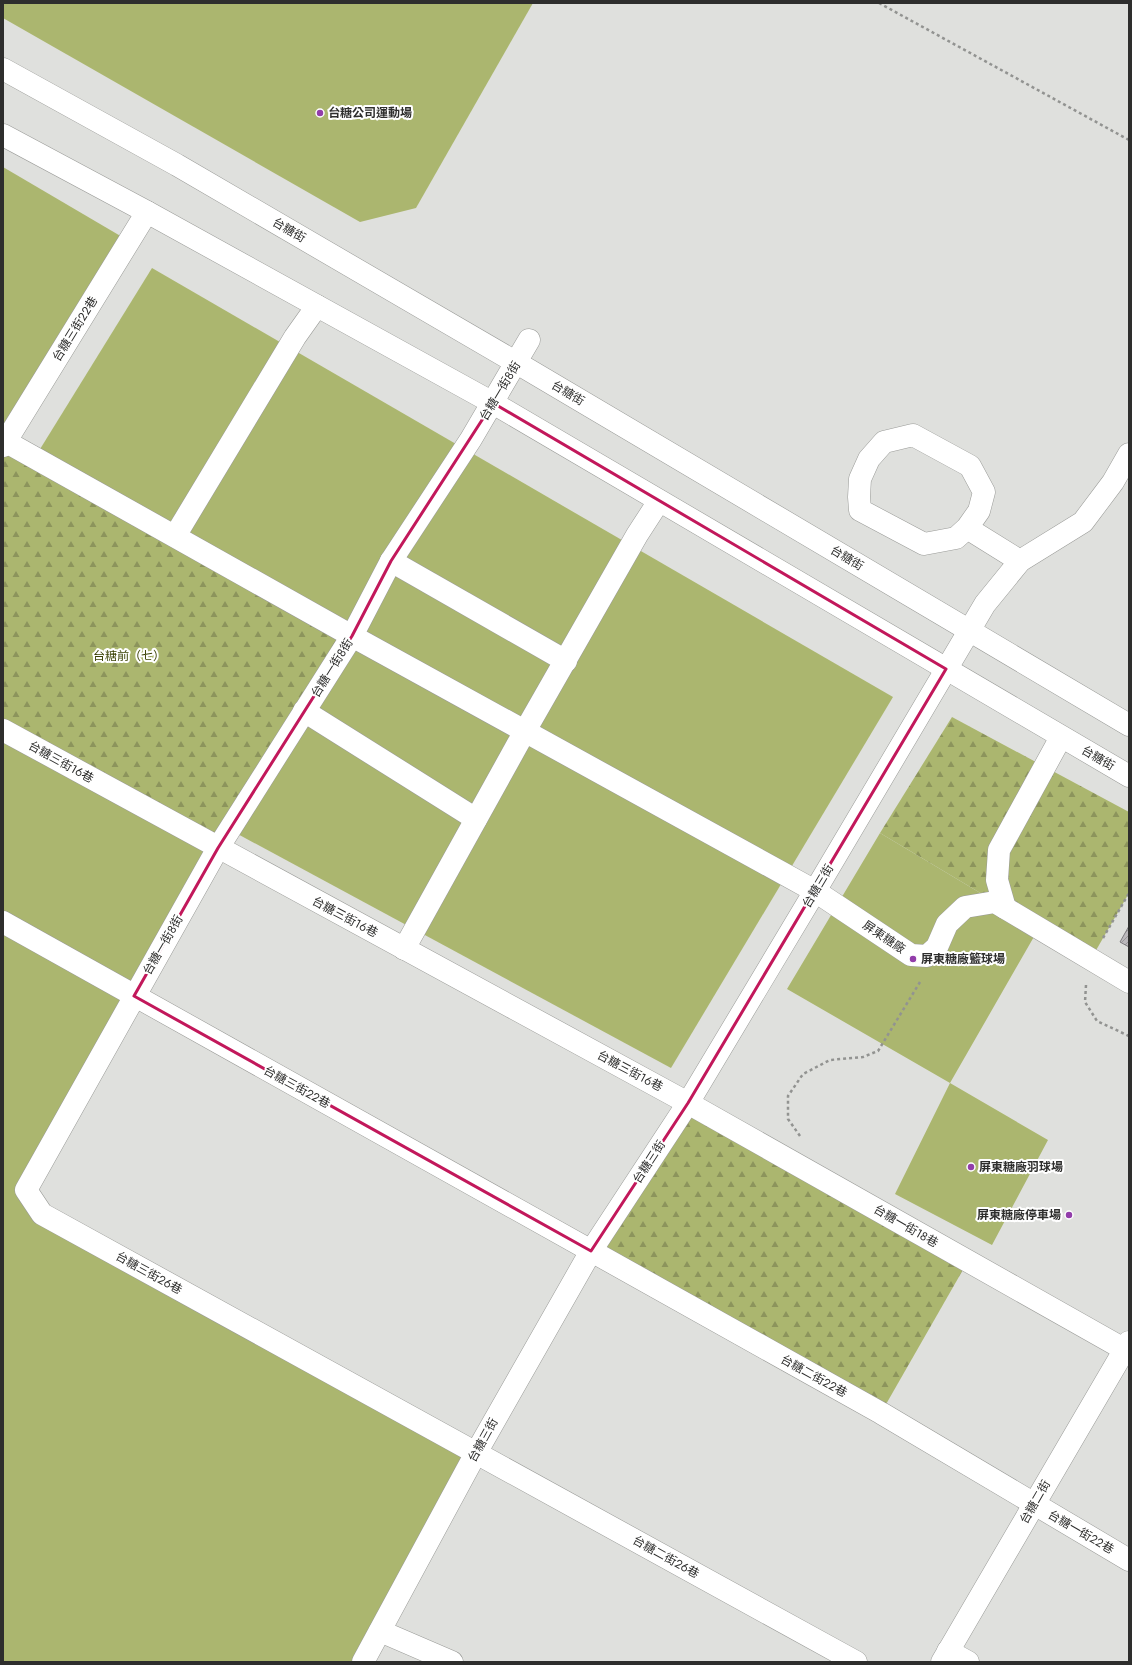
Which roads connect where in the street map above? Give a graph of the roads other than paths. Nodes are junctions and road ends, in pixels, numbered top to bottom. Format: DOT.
graph roads {
  1 [pos="3,69"];
  2 [pos="3,135"];
  3 [pos="147,212"];
  4 [pos="317,306"];
  5 [pos="529,340"];
  6 [pos="517,363"];
  7 [pos="493,403"];
  8 [pos="4,443"];
  9 [pos="1129,454"];
  10 [pos="659,501"];
  11 [pos="967,528"];
  12 [pos="175,536"];
  13 [pos="391,561"];
  14 [pos="1020,561"];
  15 [pos="969,631"];
  16 [pos="352,636"];
  17 [pos="566,661"];
  18 [pos="946,669"];
  19 [pos="304,711"];
  20 [pos="1129,726"];
  21 [pos="3,730"];
  22 [pos="525,731"];
  23 [pos="1061,737"];
  24 [pos="1129,776"];
  25 [pos="476,819"];
  26 [pos="218,848"];
  27 [pos="815,892"];
  28 [pos="1005,908"];
  29 [pos="3,922"];
  30 [pos="404,949"];
  31 [pos="1129,982"];
  32 [pos="134,996"];
  33 [pos="688,1103"];
  34 [pos="591,1251"];
  35 [pos="1128,1348"];
  36 [pos="476,1453"];
  37 [pos="1034,1504"];
  38 [pos="1129,1560"];
  39 [pos="380,1631"];
  40 [pos="945,1656"];
  41 [pos="363,1662"];
  42 [pos="452,1662"];
  43 [pos="856,1662"];
  44 [pos="968,1662"];
  1 -- 6 [label="street, 台糖街"];
  2 -- 3 [label="street, 台糖街"];
  3 -- 4 [label="street, 台糖街"];
  3 -- 8 [label="street, 台糖三街22巷"];
  4 -- 7 [label="street, 台糖街"];
  4 -- 12 [label="street"];
  5 -- 6 [label="street, 台糖一街8街"];
  6 -- 7 [label="street, 台糖一街8街"];
  6 -- 15 [label="street, 台糖街"];
  7 -- 10 [label="street, 台糖街"];
  7 -- 13 [label="street, 台糖一街8街"];
  8 -- 12 [label="street, 屏東糖廠"];
  9 -- 14 [label="street, 台糖三街"];
  10 -- 17 [label="street"];
  10 -- 18 [label="street, 台糖街"];
  11 -- 11 [label="street"];
  11 -- 14 [label="street"];
  12 -- 16 [label="street, 屏東糖廠"];
  13 -- 16 [label="street, 台糖一街8街"];
  13 -- 17 [label="street"];
  14 -- 15 [label="street, 台糖三街"];
  15 -- 18 [label="street, 台糖三街"];
  15 -- 20 [label="street, 台糖街"];
  16 -- 19 [label="street, 台糖一街8街"];
  16 -- 22 [label="street, 屏東糖廠"];
  17 -- 22 [label="street"];
  18 -- 23 [label="street, 台糖街"];
  18 -- 27 [label="street, 台糖三街"];
  19 -- 25 [label="street"];
  19 -- 26 [label="street, 台糖一街8街"];
  21 -- 26 [label="street, 台糖三街16巷"];
  22 -- 25 [label="street"];
  22 -- 27 [label="street, 屏東糖廠"];
  23 -- 24 [label="street, 台糖街"];
  23 -- 28 [label="street"];
  25 -- 30 [label="street"];
  26 -- 30 [label="street, 台糖三街16巷"];
  26 -- 32 [label="street, 台糖一街8街"];
  27 -- 28 [label="street, 屏東糖廠"];
  27 -- 33 [label="street, 台糖三街"];
  28 -- 31 [label="street"];
  29 -- 32 [label="street, 台糖三街22巷"];
  30 -- 33 [label="street, 台糖三街16巷"];
  32 -- 34 [label="street, 台糖三街22巷"];
  32 -- 36 [label="street, 台糖三街26巷"];
  33 -- 34 [label="street, 台糖三街"];
  33 -- 35 [label="street, 台糖一街18巷"];
  34 -- 36 [label="street, 台糖三街"];
  34 -- 37 [label="street, 台糖二街22巷"];
  35 -- 37 [label="street, 台糖二街"];
  36 -- 39 [label="street, 台糖三街"];
  36 -- 43 [label="street, 台糖二街26巷"];
  37 -- 38 [label="street, 台糖一街22巷"];
  37 -- 40 [label="street, 台糖二街"];
  39 -- 41 [label="street, 台糖三街"];
  39 -- 42 [label="street"];
  40 -- 44 [label="street"];
}
